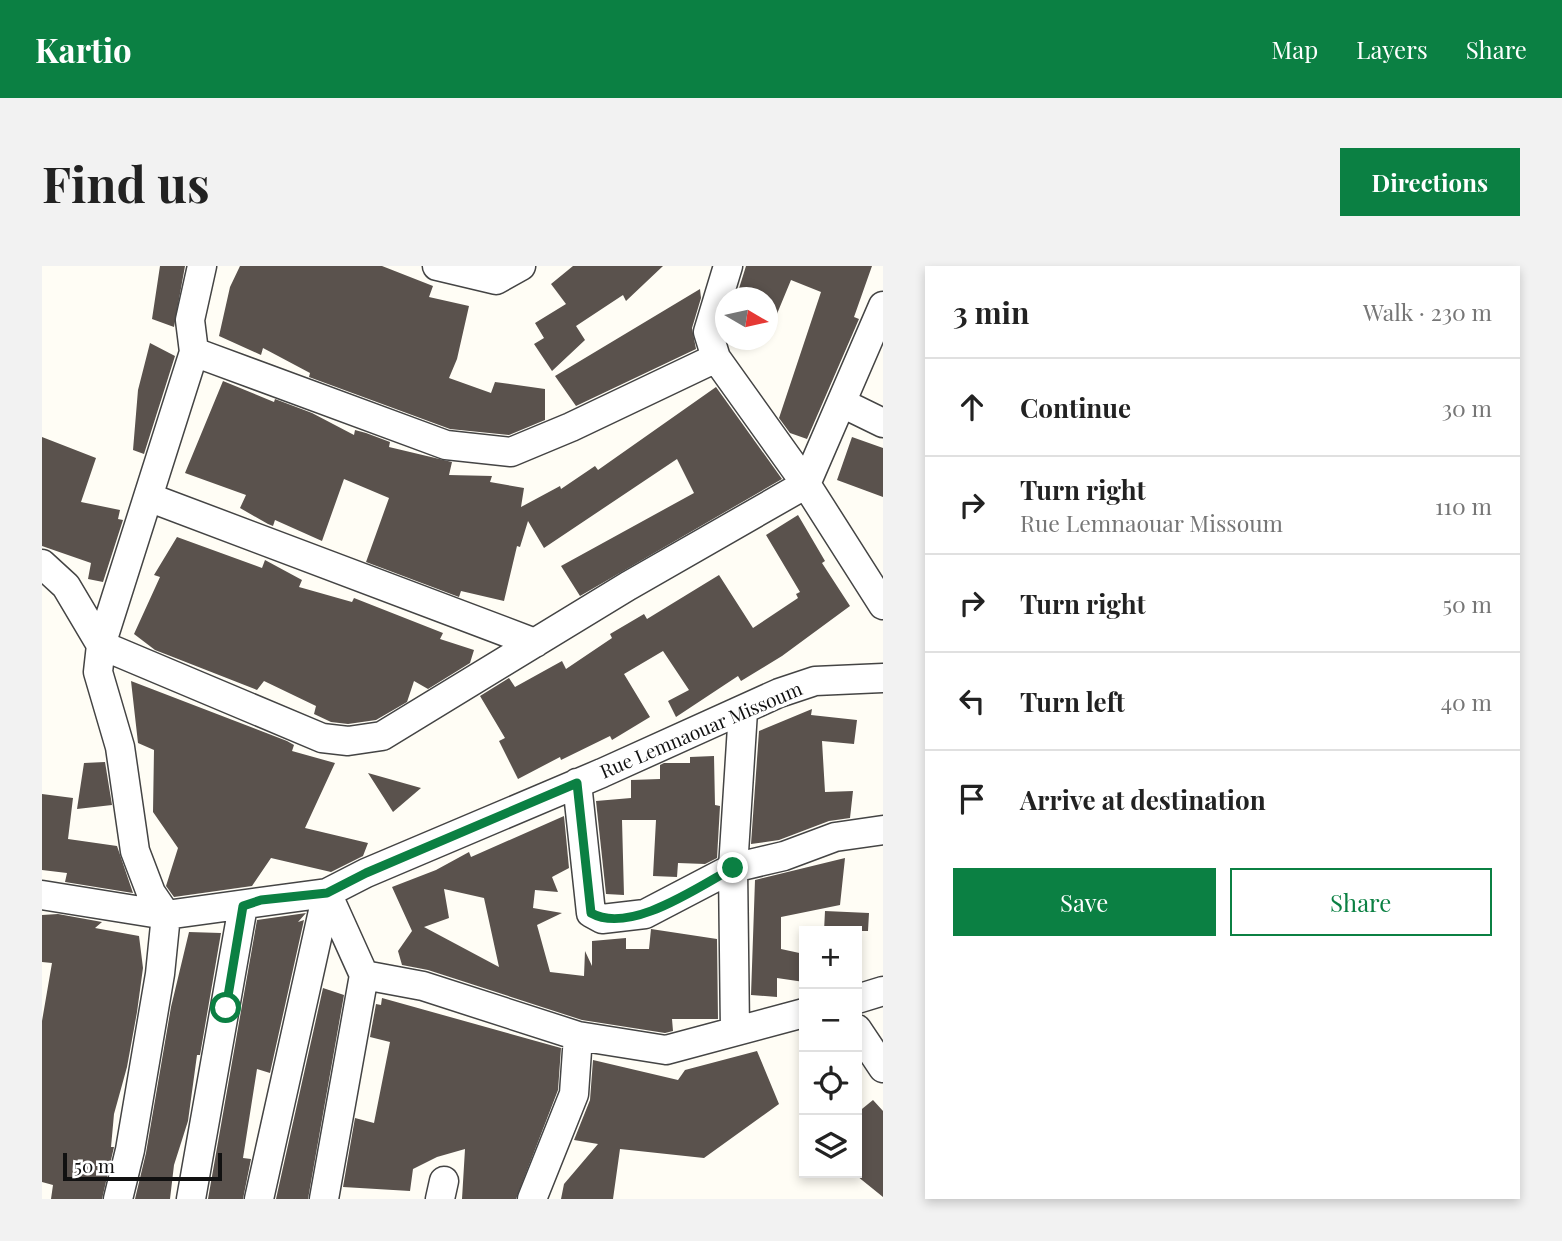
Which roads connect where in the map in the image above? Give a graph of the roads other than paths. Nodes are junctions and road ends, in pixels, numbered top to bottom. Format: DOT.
graph roads {
  1 [pos="202,266"];
  2 [pos="437,266"];
  3 [pos="521,266"];
  4 [pos="728,266"];
  5 [pos="883,306"];
  6 [pos="194,352"];
  7 [pos="716,358"];
  8 [pos="842,403"];
  9 [pos="883,423"];
  10 [pos="806,484"];
  11 [pos="148,496"];
  12 [pos="42,564"];
  13 [pos="883,605"];
  14 [pos="535,643"];
  15 [pos="101,645"];
  16 [pos="883,678"];
  17 [pos="743,711"];
  18 [pos="577,783"];
  19 [pos="883,830"];
  20 [pos="733,868"];
  21 [pos="327,893"];
  22 [pos="42,895"];
  23 [pos="243,906"];
  24 [pos="166,915"];
  25 [pos="364,975"];
  26 [pos="883,991"];
  27 [pos="862,997"];
  28 [pos="799,1014"];
  29 [pos="736,1031"];
  30 [pos="862,1036"];
  31 [pos="578,1037"];
  32 [pos="883,1068"];
  33 [pos="118,1199"];
  34 [pos="191,1199"];
  35 [pos="259,1199"];
  36 [pos="324,1199"];
  37 [pos="532,1199"];
  1 -- 6 [label="street"];
  2 -- 3 [label="street"];
  4 -- 7 [label="street"];
  5 -- 8 [label="street"];
  6 -- 7 [label="street"];
  6 -- 11 [label="street"];
  7 -- 10 [label="street"];
  8 -- 9 [label="street"];
  8 -- 10 [label="street"];
  10 -- 13 [label="street"];
  10 -- 14 [label="street"];
  11 -- 14 [label="street"];
  11 -- 15 [label="street"];
  12 -- 15 [label="street"];
  14 -- 15 [label="street"];
  15 -- 24 [label="street"];
  16 -- 17 [label="street, Rue Lemnaouar Missoum"];
  17 -- 18 [label="street, Rue Lemnaouar Missoum"];
  17 -- 20 [label="street"];
  18 -- 20 [label="street"];
  18 -- 21 [label="street, Rue Lemnaouar Missoum"];
  19 -- 20 [label="street"];
  20 -- 29 [label="street"];
  21 -- 23 [label="street, Rue Lemnaouar Missoum"];
  21 -- 25 [label="street"];
  21 -- 35 [label="street"];
  22 -- 24 [label="street, Rue Lemnaouar Missoum"];
  23 -- 24 [label="street, Rue Lemnaouar Missoum"];
  23 -- 34 [label="street"];
  24 -- 33 [label="street"];
  25 -- 31 [label="street"];
  25 -- 36 [label="street"];
  26 -- 27 [label="street"];
  28 -- 29 [label="street"];
  29 -- 31 [label="street"];
  30 -- 32 [label="street"];
  31 -- 37 [label="street"];
}
